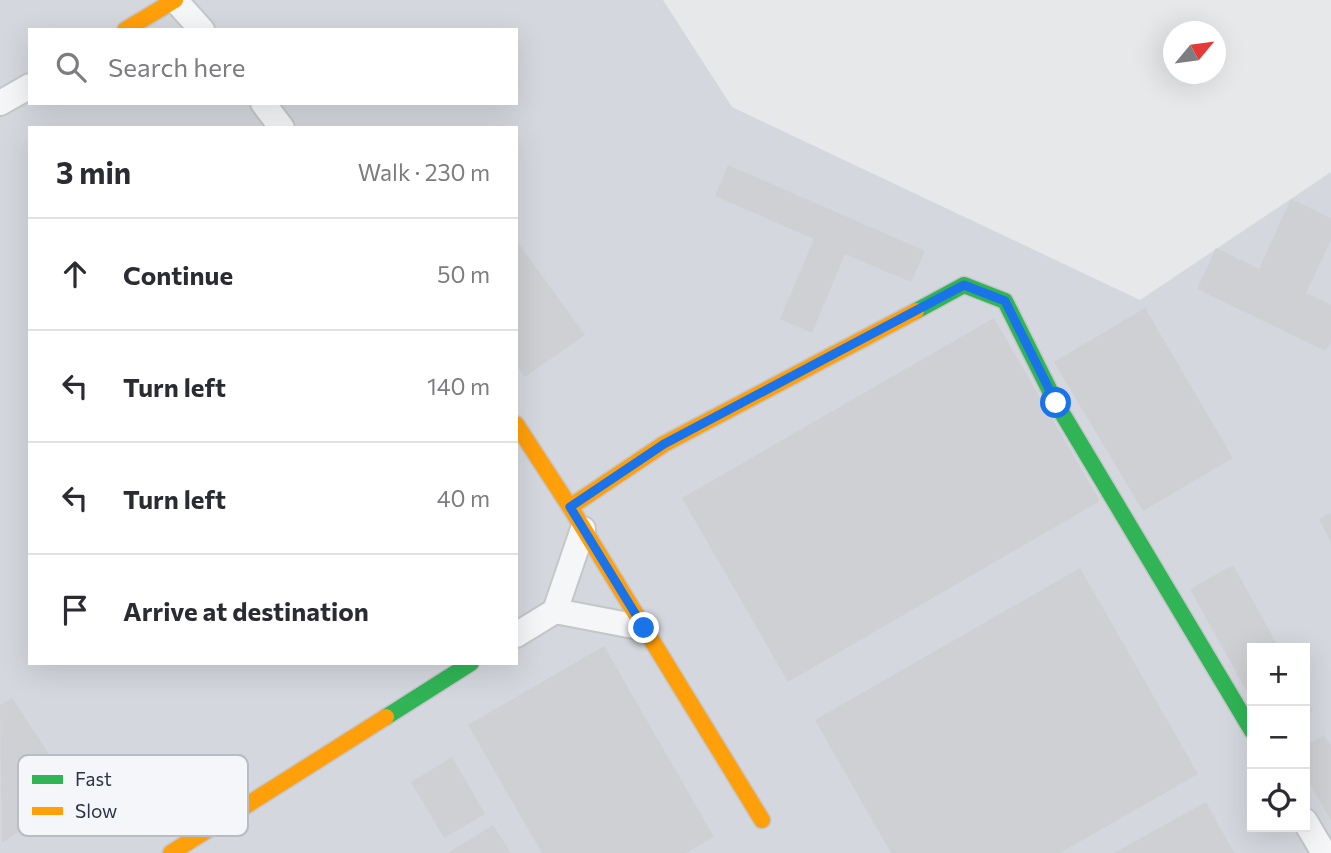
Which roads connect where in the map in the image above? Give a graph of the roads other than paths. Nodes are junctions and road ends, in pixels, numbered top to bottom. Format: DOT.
graph roads {
  1 [pos="175,0"];
  2 [pos="128,28"];
  3 [pos="200,28"];
  4 [pos="28,87"];
  5 [pos="0,103"];
  6 [pos="265,105"];
  7 [pos="280,126"];
  8 [pos="518,427"];
  9 [pos="570,507"];
  10 [pos="583,529"];
  11 [pos="555,611"];
  12 [pos="644,628"];
  13 [pos="518,634"];
  14 [pos="468,665"];
  15 [pos="1247,723"];
  16 [pos="248,804"];
  17 [pos="762,820"];
  18 [pos="1310,829"];
  19 [pos="198,836"];
  20 [pos="171,853"];
  21 [pos="1324,853"];
  1 -- 2 [label="street"];
  1 -- 3 [label="street"];
  4 -- 5 [label="street"];
  6 -- 7 [label="street"];
  8 -- 9 [label="street"];
  9 -- 10 [label="street"];
  9 -- 15 [label="street"];
  10 -- 11 [label="street"];
  10 -- 12 [label="street"];
  11 -- 12 [label="street"];
  11 -- 13 [label="street"];
  12 -- 17 [label="street"];
  14 -- 16 [label="street"];
  18 -- 21 [label="street"];
  19 -- 20 [label="street"];
}
